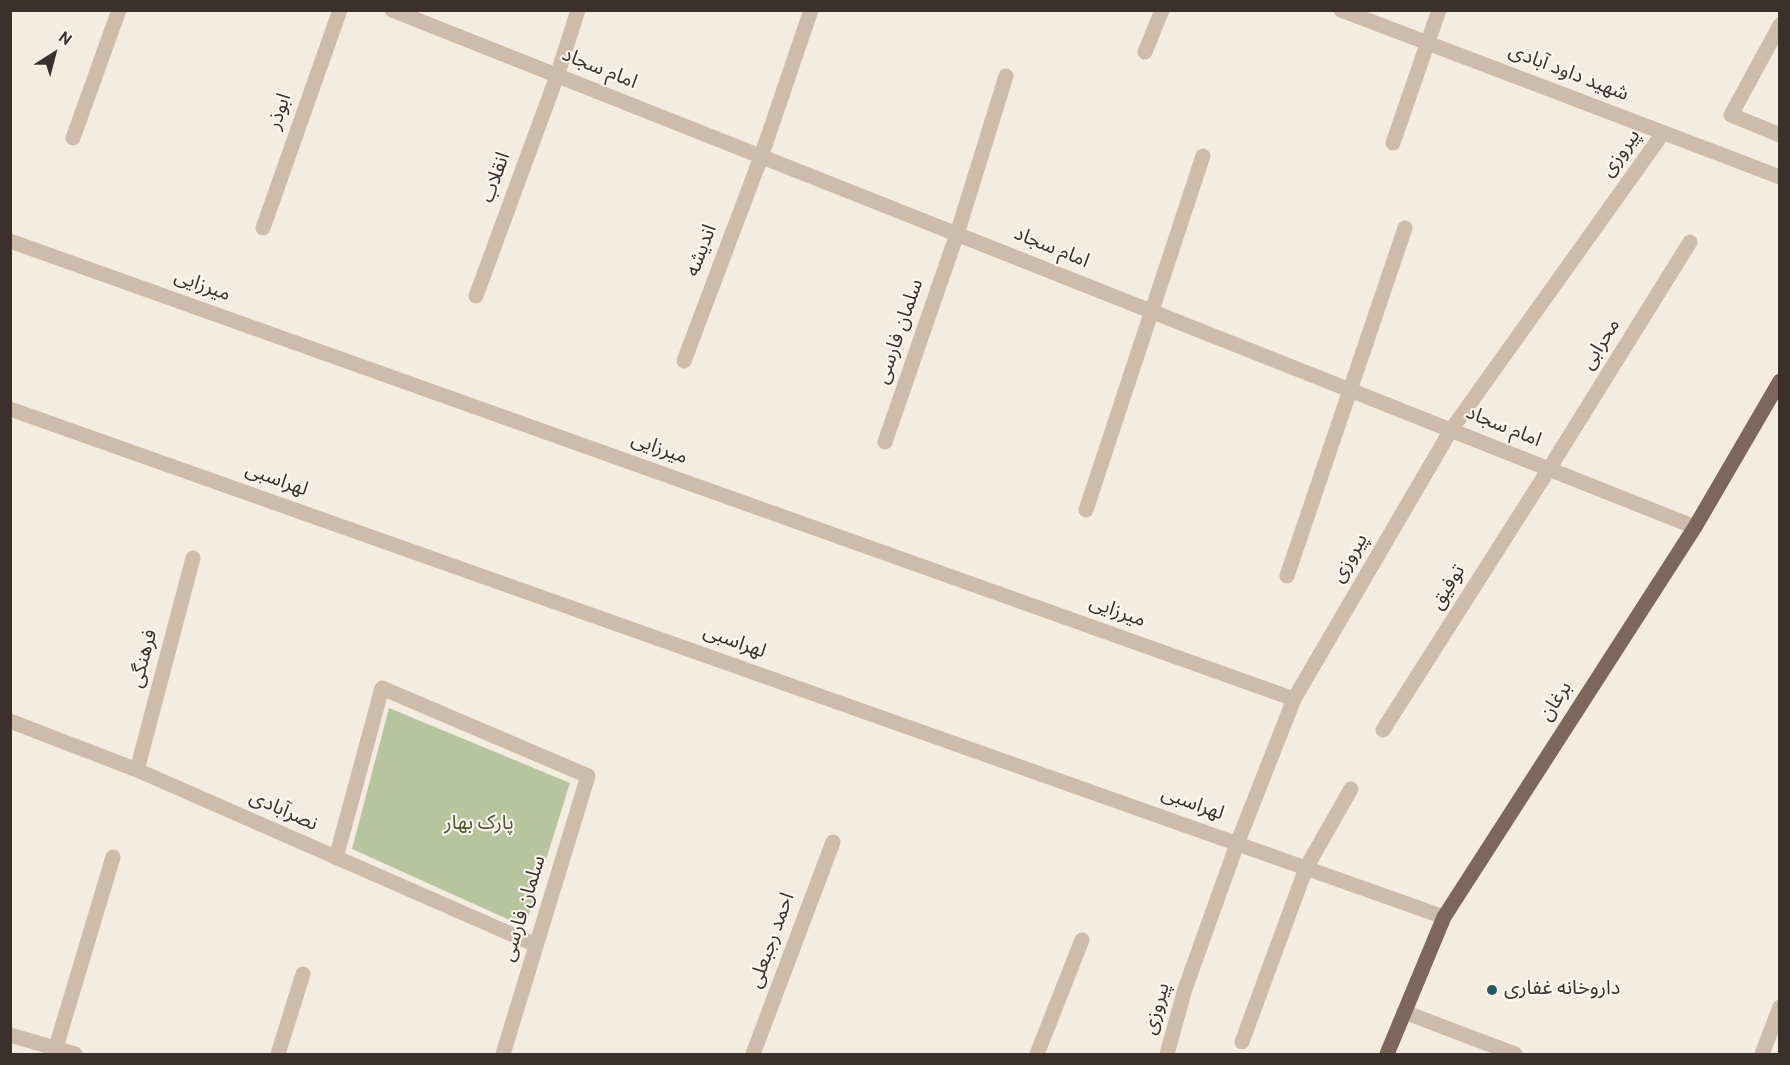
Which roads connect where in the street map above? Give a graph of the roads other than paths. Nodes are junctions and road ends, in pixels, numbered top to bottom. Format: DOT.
graph roads {
  1 [pos="119,10"];
  2 [pos="339,10"];
  3 [pos="392,10"];
  4 [pos="578,10"];
  5 [pos="811,10"];
  6 [pos="1162,10"];
  7 [pos="1341,10"];
  8 [pos="1438,10"];
  9 [pos="1779,25"];
  10 [pos="1427,43"];
  11 [pos="1145,52"];
  12 [pos="557,76"];
  13 [pos="1006,76"];
  14 [pos="1663,133"];
  15 [pos="1779,135"];
  16 [pos="73,138"];
  17 [pos="1393,143"];
  18 [pos="1203,156"];
  19 [pos="761,157"];
  20 [pos="1779,177"];
  21 [pos="263,228"];
  22 [pos="1405,228"];
  23 [pos="957,234"];
  24 [pos="10,241"];
  25 [pos="1690,242"];
  26 [pos="476,296"];
  27 [pos="1152,312"];
  28 [pos="684,361"];
  29 [pos="1779,381"];
  30 [pos="1351,390"];
  31 [pos="10,409"];
  32 [pos="1451,430"];
  33 [pos="885,442"];
  34 [pos="1550,469"];
  35 [pos="1086,510"];
  36 [pos="1695,526"];
  37 [pos="193,558"];
  38 [pos="1287,576"];
  39 [pos="1294,699"];
  40 [pos="10,721"];
  41 [pos="1383,730"];
  42 [pos="137,770"];
  43 [pos="1351,789"];
  44 [pos="833,842"];
  45 [pos="1238,844"];
  46 [pos="113,857"];
  47 [pos="336,858"];
  48 [pos="1306,868"];
  49 [pos="1444,917"];
  50 [pos="1082,940"];
  51 [pos="536,945"];
  52 [pos="303,974"];
  53 [pos="1779,1007"];
  54 [pos="1404,1012"];
  55 [pos="10,1035"];
  56 [pos="1242,1042"];
  57 [pos="55,1052"];
  58 [pos="75,1054"];
  59 [pos="278,1054"];
  60 [pos="503,1054"];
  61 [pos="753,1054"];
  62 [pos="1037,1054"];
  63 [pos="1167,1054"];
  64 [pos="1388,1054"];
  65 [pos="1515,1054"];
  66 [pos="1762,1054"];
  1 -- 16 [label="street"];
  2 -- 21 [label="street, ابوذر"];
  3 -- 12 [label="street, امام سجاد"];
  4 -- 12 [label="street, انقلاب"];
  5 -- 19 [label="street, اندیشه"];
  6 -- 11 [label="street"];
  7 -- 10 [label="street, شهید داود آبادی"];
  8 -- 10 [label="street"];
  9 -- 15 [label="street"];
  10 -- 14 [label="street, شهید داود آبادی"];
  10 -- 17 [label="street"];
  12 -- 19 [label="street, امام سجاد"];
  12 -- 26 [label="street, انقلاب"];
  13 -- 23 [label="street, سلمان فارسی"];
  14 -- 20 [label="street, شهید داود آبادی"];
  14 -- 32 [label="street, پیروزی"];
  18 -- 27 [label="street"];
  19 -- 23 [label="street, امام سجاد"];
  19 -- 28 [label="street, اندیشه"];
  22 -- 30 [label="street"];
  23 -- 27 [label="street, امام سجاد"];
  23 -- 33 [label="street, سلمان فارسی"];
  24 -- 39 [label="street, میرزایی"];
  25 -- 34 [label="street, محرابی"];
  27 -- 30 [label="street, امام سجاد"];
  27 -- 35 [label="street"];
  29 -- 36 [label="main road, برغان"];
  30 -- 32 [label="street, امام سجاد"];
  30 -- 38 [label="street"];
  31 -- 45 [label="street, لهراسبی"];
  32 -- 34 [label="street, امام سجاد"];
  32 -- 39 [label="street, پیروزی"];
  34 -- 36 [label="street, امام سجاد"];
  34 -- 41 [label="street, توفیق"];
  36 -- 49 [label="main road, برغان"];
  37 -- 42 [label="street, فرهنگی"];
  39 -- 45 [label="street, پیروزی"];
  40 -- 42 [label="street, نصرآبادی"];
  42 -- 47 [label="street, نصرآبادی"];
  43 -- 48 [label="street"];
  44 -- 61 [label="street, احمد رجبعلی"];
  45 -- 48 [label="street, لهراسبی"];
  45 -- 63 [label="street, پیروزی"];
  46 -- 57 [label="street"];
  47 -- 51 [label="street, نصرآبادی"];
  47 -- 51 [label="street, سلمان فارسی"];
  48 -- 49 [label="street, لهراسبی"];
  48 -- 56 [label="street"];
  49 -- 54 [label="main road, برغان"];
  50 -- 62 [label="street"];
  51 -- 60 [label="street, سلمان فارسی"];
  52 -- 59 [label="street"];
  53 -- 66 [label="street"];
  54 -- 64 [label="main road, برغان"];
  54 -- 65 [label="street"];
  55 -- 57 [label="street"];
  57 -- 58 [label="street"];
}
